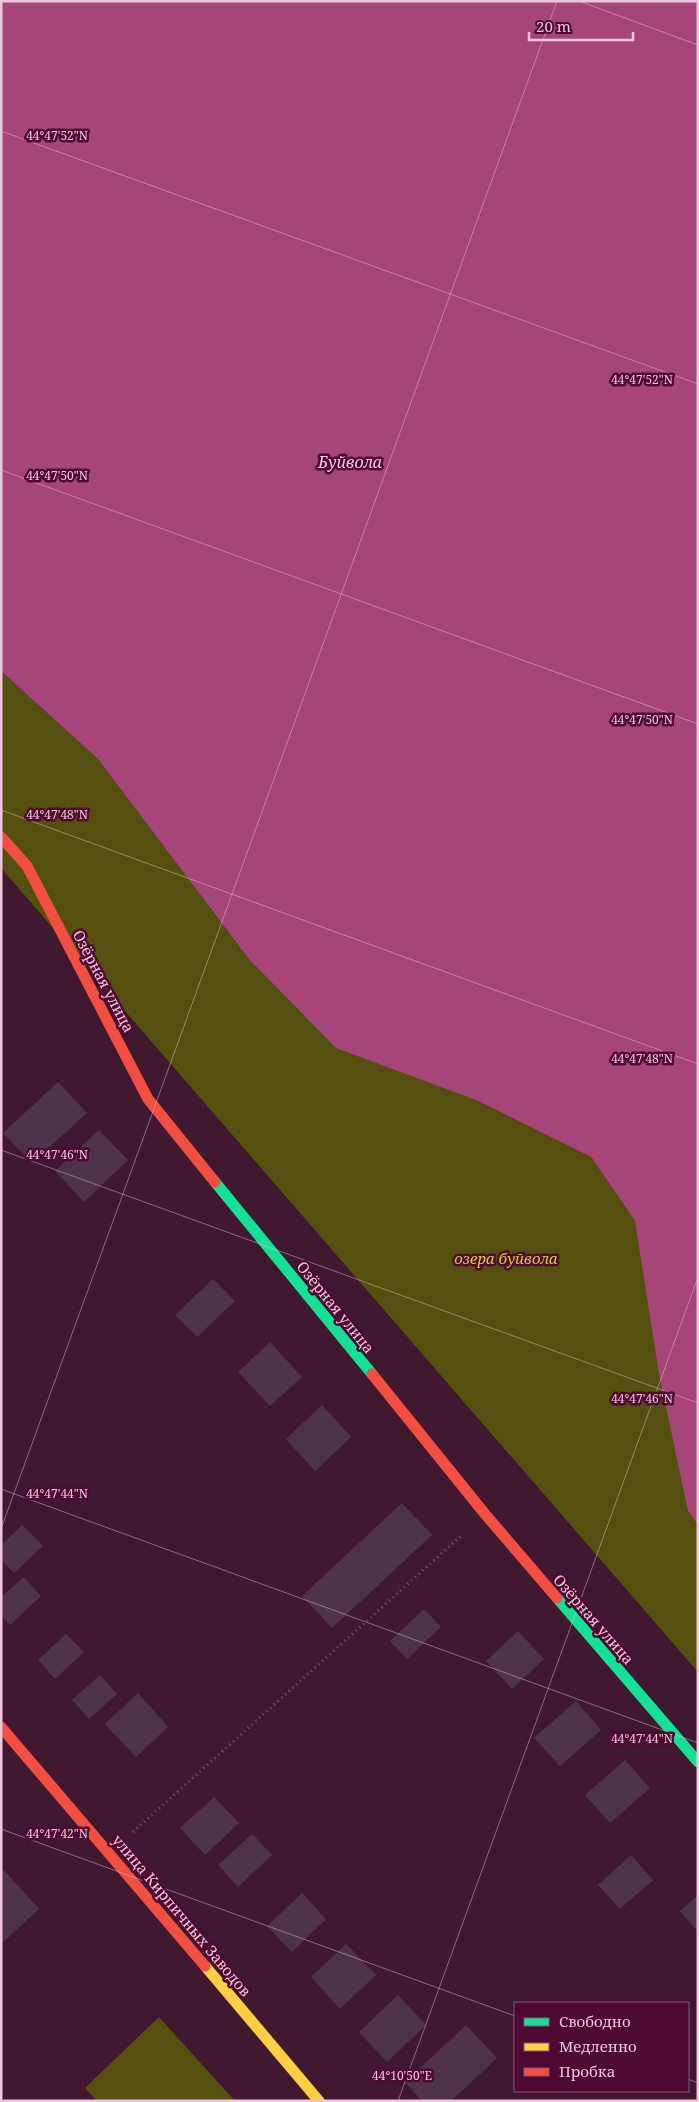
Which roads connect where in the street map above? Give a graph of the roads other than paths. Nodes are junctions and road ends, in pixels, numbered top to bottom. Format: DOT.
graph roads {
  1 [pos="1,837"];
  2 [pos="1,1727"];
  3 [pos="698,1762"];
  4 [pos="319,2101"];
  1 -- 3 [label="street, Озёрная улица"];
  2 -- 4 [label="street, улица Кирпичных Заводов"];
}
